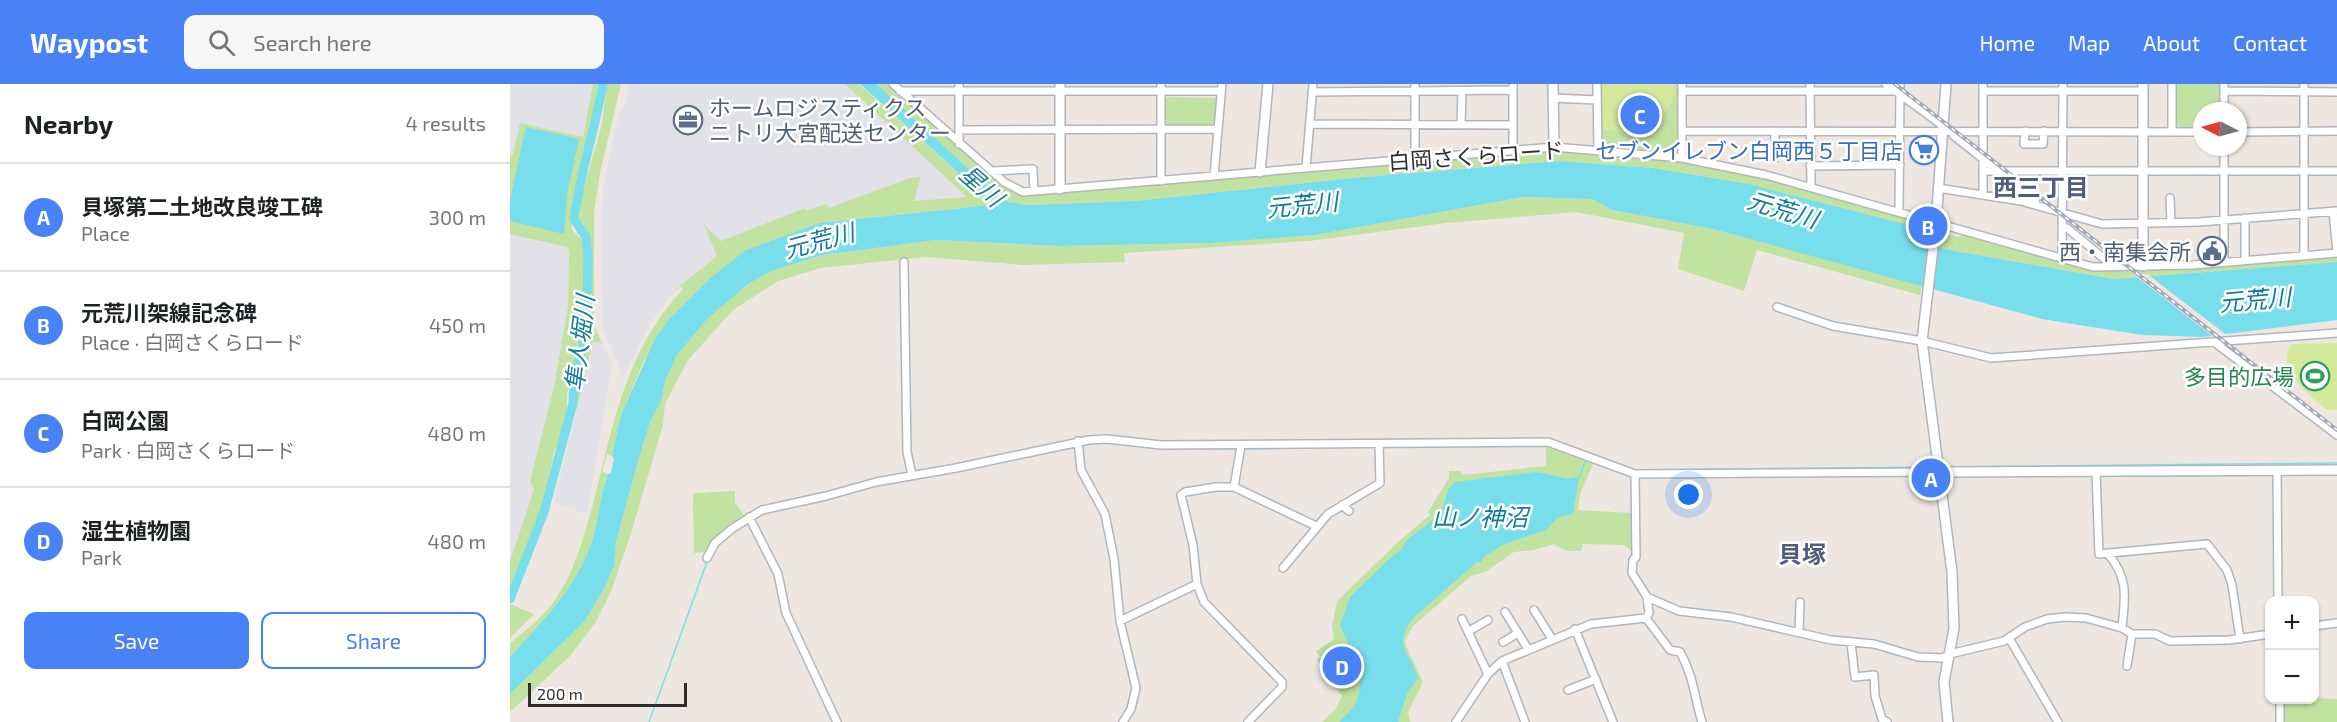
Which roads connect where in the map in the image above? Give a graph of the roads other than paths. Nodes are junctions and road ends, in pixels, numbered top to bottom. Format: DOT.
graph roads {
  1 [pos="893,84"];
  2 [pos="1268,84"];
  3 [pos="1553,84"];
  4 [pos="1598,84"];
  5 [pos="1886,84"];
  6 [pos="1900,84"];
  7 [pos="1946,84"];
  8 [pos="2172,84"];
  9 [pos="959,87"];
  10 [pos="1060,87"];
  11 [pos="1161,87"];
  12 [pos="1221,87"];
  13 [pos="1415,87"];
  14 [pos="1513,87"];
  15 [pos="1810,87"];
  16 [pos="1313,88"];
  17 [pos="1682,88"];
  18 [pos="1983,88"];
  19 [pos="2063,88"];
  20 [pos="2143,88"];
  21 [pos="2224,88"];
  22 [pos="2304,88"];
  23 [pos="900,91"];
  24 [pos="1462,91"];
  25 [pos="2337,92"];
  26 [pos="1898,93"];
  27 [pos="1553,98"];
  28 [pos="1597,100"];
  29 [pos="1310,124"];
  30 [pos="1415,124"];
  31 [pos="1461,124"];
  32 [pos="1513,125"];
  33 [pos="1943,128"];
  34 [pos="1218,129"];
  35 [pos="959,130"];
  36 [pos="1060,130"];
  37 [pos="1161,130"];
  38 [pos="1682,131"];
  39 [pos="1775,131"];
  40 [pos="1810,131"];
  41 [pos="1900,131"];
  42 [pos="1953,131"];
  43 [pos="1983,131"];
  44 [pos="2025,131"];
  45 [pos="2044,131"];
  46 [pos="2063,131"];
  47 [pos="2172,131"];
  48 [pos="2304,131"];
  49 [pos="2337,131"];
  50 [pos="2143,132"];
  51 [pos="2193,132"];
  52 [pos="2247,132"];
  53 [pos="959,144"];
  54 [pos="1554,147"];
  55 [pos="1513,151"];
  56 [pos="1598,151"];
  57 [pos="2224,156"];
  58 [pos="1682,158"];
  59 [pos="1775,158"];
  60 [pos="1414,159"];
  61 [pos="1983,159"];
  62 [pos="1900,165"];
  63 [pos="1810,166"];
  64 [pos="1306,168"];
  65 [pos="991,171"];
  66 [pos="1983,171"];
  67 [pos="1999,171"];
  68 [pos="2063,171"];
  69 [pos="2143,171"];
  70 [pos="2224,171"];
  71 [pos="2304,171"];
  72 [pos="2337,171"];
  73 [pos="1260,172"];
  74 [pos="1214,176"];
  75 [pos="1161,181"];
  76 [pos="1811,188"];
  77 [pos="1938,188"];
  78 [pos="1060,189"];
  79 [pos="1034,191"];
  80 [pos="1983,195"];
  81 [pos="2170,198"];
  82 [pos="2036,205"];
  83 [pos="2335,211"];
  84 [pos="1899,212"];
  85 [pos="2062,212"];
  86 [pos="2304,213"];
  87 [pos="2245,218"];
  88 [pos="2224,220"];
  89 [pos="2171,222"];
  90 [pos="1936,223"];
  91 [pos="2143,223"];
  92 [pos="2062,228"];
  93 [pos="2337,253"];
  94 [pos="2304,256"];
  95 [pos="2062,258"];
  96 [pos="2245,260"];
  97 [pos="904,262"];
  98 [pos="2224,262"];
  99 [pos="2113,266"];
  100 [pos="2143,266"];
  101 [pos="1777,308"];
  102 [pos="2337,333"];
  103 [pos="1922,342"];
  104 [pos="2214,342"];
  105 [pos="2337,435"];
  106 [pos="1078,441"];
  107 [pos="1379,444"];
  108 [pos="1241,446"];
  109 [pos="2337,470"];
  110 [pos="2277,471"];
  111 [pos="1939,472"];
  112 [pos="2096,472"];
  113 [pos="1635,474"];
  114 [pos="912,475"];
  115 [pos="1234,487"];
  116 [pos="1342,505"];
  117 [pos="1349,511"];
  118 [pos="749,517"];
  119 [pos="1316,526"];
  120 [pos="2108,554"];
  121 [pos="707,558"];
  122 [pos="1283,568"];
  123 [pos="1197,584"];
  124 [pos="2278,596"];
  125 [pos="1647,597"];
  126 [pos="1800,602"];
  127 [pos="1534,610"];
  128 [pos="1504,612"];
  129 [pos="1646,618"];
  130 [pos="1462,620"];
  131 [pos="1488,620"];
  132 [pos="1120,621"];
  133 [pos="2337,623"];
  134 [pos="2319,625"];
  135 [pos="2122,628"];
  136 [pos="1575,629"];
  137 [pos="1469,632"];
  138 [pos="1799,632"];
  139 [pos="1518,633"];
  140 [pos="2132,634"];
  141 [pos="2265,635"];
  142 [pos="2009,638"];
  143 [pos="1552,639"];
  144 [pos="2240,639"];
  145 [pos="1503,642"];
  146 [pos="1851,643"];
  147 [pos="1528,649"];
  148 [pos="1949,656"];
  149 [pos="1502,661"];
  150 [pos="2127,666"];
  151 [pos="1488,674"];
  152 [pos="1596,679"];
  153 [pos="1568,690"];
  154 [pos="2280,704"];
  155 [pos="837,722"];
  156 [pos="1123,722"];
  157 [pos="1248,722"];
  158 [pos="1456,722"];
  159 [pos="1525,722"];
  160 [pos="1613,722"];
  161 [pos="1702,722"];
  162 [pos="1887,722"];
  163 [pos="1948,722"];
  164 [pos="2058,722"];
  165 [pos="2280,722"];
  1 -- 23 [label="street, 白岡さくらロード"];
  2 -- 73 [label="street"];
  3 -- 27 [label="street"];
  4 -- 28 [label="street"];
  5 -- 26 [label="street"];
  6 -- 26 [label="street"];
  7 -- 33 [label="street"];
  8 -- 47 [label="street"];
  9 -- 10 [label="street"];
  9 -- 23 [label="street"];
  9 -- 35 [label="street"];
  10 -- 11 [label="street"];
  10 -- 36 [label="street"];
  11 -- 12 [label="street"];
  11 -- 37 [label="street"];
  12 -- 34 [label="street"];
  13 -- 16 [label="street"];
  13 -- 24 [label="street"];
  13 -- 30 [label="street"];
  14 -- 24 [label="street"];
  14 -- 32 [label="street"];
  15 -- 17 [label="street"];
  15 -- 26 [label="street"];
  15 -- 40 [label="street"];
  16 -- 29 [label="street"];
  17 -- 38 [label="street"];
  18 -- 19 [label="street"];
  18 -- 43 [label="street"];
  19 -- 20 [label="street"];
  19 -- 46 [label="street"];
  20 -- 50 [label="street"];
  21 -- 22 [label="street"];
  22 -- 25 [label="street"];
  22 -- 48 [label="street"];
  23 -- 53 [label="street, 白岡さくらロード"];
  24 -- 31 [label="street"];
  26 -- 33 [label="street"];
  26 -- 41 [label="street"];
  27 -- 28 [label="street"];
  27 -- 54 [label="street"];
  28 -- 56 [label="street"];
  29 -- 30 [label="street"];
  29 -- 64 [label="street"];
  30 -- 31 [label="street"];
  30 -- 60 [label="street"];
  31 -- 32 [label="street"];
  32 -- 55 [label="street"];
  33 -- 41 [label="street"];
  33 -- 42 [label="street"];
  33 -- 77 [label="street"];
  34 -- 37 [label="street"];
  34 -- 74 [label="street"];
  35 -- 36 [label="street"];
  35 -- 53 [label="street"];
  36 -- 37 [label="street"];
  36 -- 78 [label="street"];
  37 -- 75 [label="street"];
  38 -- 39 [label="street"];
  38 -- 58 [label="street"];
  39 -- 40 [label="street"];
  39 -- 59 [label="street"];
  40 -- 41 [label="street"];
  40 -- 63 [label="street"];
  41 -- 62 [label="street"];
  42 -- 43 [label="street"];
  42 -- 61 [label="street"];
  43 -- 44 [label="street"];
  43 -- 61 [label="street"];
  44 -- 45 [label="street"];
  44 -- 45 [label="street"];
  45 -- 46 [label="street"];
  46 -- 50 [label="street"];
  46 -- 68 [label="street"];
  47 -- 50 [label="street"];
  47 -- 51 [label="street"];
  48 -- 49 [label="street"];
  48 -- 52 [label="street"];
  48 -- 71 [label="street"];
  50 -- 69 [label="street"];
  53 -- 65 [label="street, 白岡さくらロード"];
  54 -- 55 [label="street, 白岡さくらロード"];
  54 -- 56 [label="street, 白岡さくらロード"];
  55 -- 60 [label="street, 白岡さくらロード"];
  56 -- 58 [label="street, 白岡さくらロード"];
  57 -- 70 [label="street"];
  58 -- 76 [label="street, 白岡さくらロード"];
  60 -- 64 [label="street, 白岡さくらロード"];
  61 -- 66 [label="street"];
  61 -- 67 [label="street"];
  62 -- 63 [label="street"];
  62 -- 84 [label="street"];
  63 -- 76 [label="street"];
  64 -- 73 [label="street, 白岡さくらロード"];
  65 -- 79 [label="street, 白岡さくらロード"];
  65 -- 79 [label="street"];
  66 -- 67 [label="street"];
  66 -- 80 [label="street"];
  67 -- 68 [label="street"];
  67 -- 82 [label="street"];
  68 -- 69 [label="street"];
  68 -- 85 [label="street"];
  69 -- 70 [label="street"];
  69 -- 91 [label="street"];
  70 -- 71 [label="street"];
  70 -- 88 [label="street"];
  71 -- 72 [label="street"];
  71 -- 86 [label="street"];
  73 -- 74 [label="street, 白岡さくらロード"];
  74 -- 75 [label="street, 白岡さくらロード"];
  75 -- 78 [label="street, 白岡さくらロード"];
  76 -- 84 [label="street, 白岡さくらロード"];
  77 -- 80 [label="street"];
  77 -- 90 [label="street"];
  78 -- 79 [label="street, 白岡さくらロード"];
  80 -- 82 [label="street"];
  81 -- 89 [label="street"];
  82 -- 85 [label="street"];
  83 -- 86 [label="street"];
  83 -- 93 [label="street"];
  84 -- 90 [label="street, 白岡さくらロード"];
  85 -- 91 [label="street"];
  85 -- 92 [label="street"];
  86 -- 87 [label="street"];
  86 -- 94 [label="street"];
  87 -- 88 [label="street"];
  87 -- 96 [label="street"];
  88 -- 89 [label="street"];
  88 -- 98 [label="street"];
  89 -- 91 [label="street"];
  90 -- 95 [label="street, 白岡さくらロード"];
  90 -- 103 [label="street"];
  91 -- 100 [label="street"];
  92 -- 95 [label="street"];
  92 -- 99 [label="street"];
  93 -- 94 [label="street, 白岡さくらロード"];
  94 -- 96 [label="street, 白岡さくらロード"];
  95 -- 99 [label="street, 白岡さくらロード"];
  96 -- 98 [label="street, 白岡さくらロード"];
  97 -- 114 [label="street"];
  98 -- 100 [label="street, 白岡さくらロード"];
  99 -- 100 [label="street, 白岡さくらロード"];
  101 -- 103 [label="street"];
  102 -- 104 [label="street"];
  103 -- 104 [label="street"];
  103 -- 111 [label="street"];
  104 -- 105 [label="street"];
  106 -- 108 [label="street"];
  106 -- 114 [label="street"];
  106 -- 132 [label="street"];
  107 -- 108 [label="street"];
  107 -- 113 [label="street"];
  107 -- 116 [label="street"];
  108 -- 115 [label="street"];
  109 -- 110 [label="street"];
  110 -- 112 [label="street"];
  110 -- 124 [label="street"];
  111 -- 112 [label="street"];
  111 -- 113 [label="street"];
  111 -- 148 [label="street"];
  112 -- 120 [label="street"];
  113 -- 125 [label="street"];
  114 -- 118 [label="street"];
  115 -- 119 [label="street"];
  115 -- 123 [label="street"];
  116 -- 117 [label="street"];
  116 -- 119 [label="street"];
  118 -- 121 [label="street"];
  118 -- 155 [label="street"];
  119 -- 122 [label="street"];
  120 -- 135 [label="street"];
  120 -- 144 [label="street"];
  123 -- 132 [label="street"];
  123 -- 157 [label="street"];
  125 -- 129 [label="street"];
  125 -- 138 [label="street"];
  126 -- 138 [label="street"];
  127 -- 143 [label="street"];
  128 -- 139 [label="street"];
  129 -- 136 [label="street"];
  129 -- 161 [label="street"];
  130 -- 137 [label="street"];
  131 -- 137 [label="street"];
  132 -- 156 [label="street"];
  133 -- 134 [label="street"];
  135 -- 140 [label="street"];
  135 -- 142 [label="street"];
  136 -- 143 [label="street"];
  136 -- 152 [label="street"];
  137 -- 151 [label="street"];
  138 -- 146 [label="street"];
  139 -- 145 [label="street"];
  139 -- 147 [label="street"];
  140 -- 144 [label="street"];
  140 -- 150 [label="street"];
  141 -- 144 [label="street"];
  142 -- 148 [label="street"];
  142 -- 164 [label="street"];
  143 -- 147 [label="street"];
  146 -- 148 [label="street"];
  146 -- 162 [label="street"];
  147 -- 149 [label="street"];
  148 -- 163 [label="street"];
  149 -- 151 [label="street"];
  149 -- 159 [label="street"];
  151 -- 158 [label="street"];
  152 -- 153 [label="street"];
  152 -- 160 [label="street"];
  154 -- 165 [label="street"];
}
